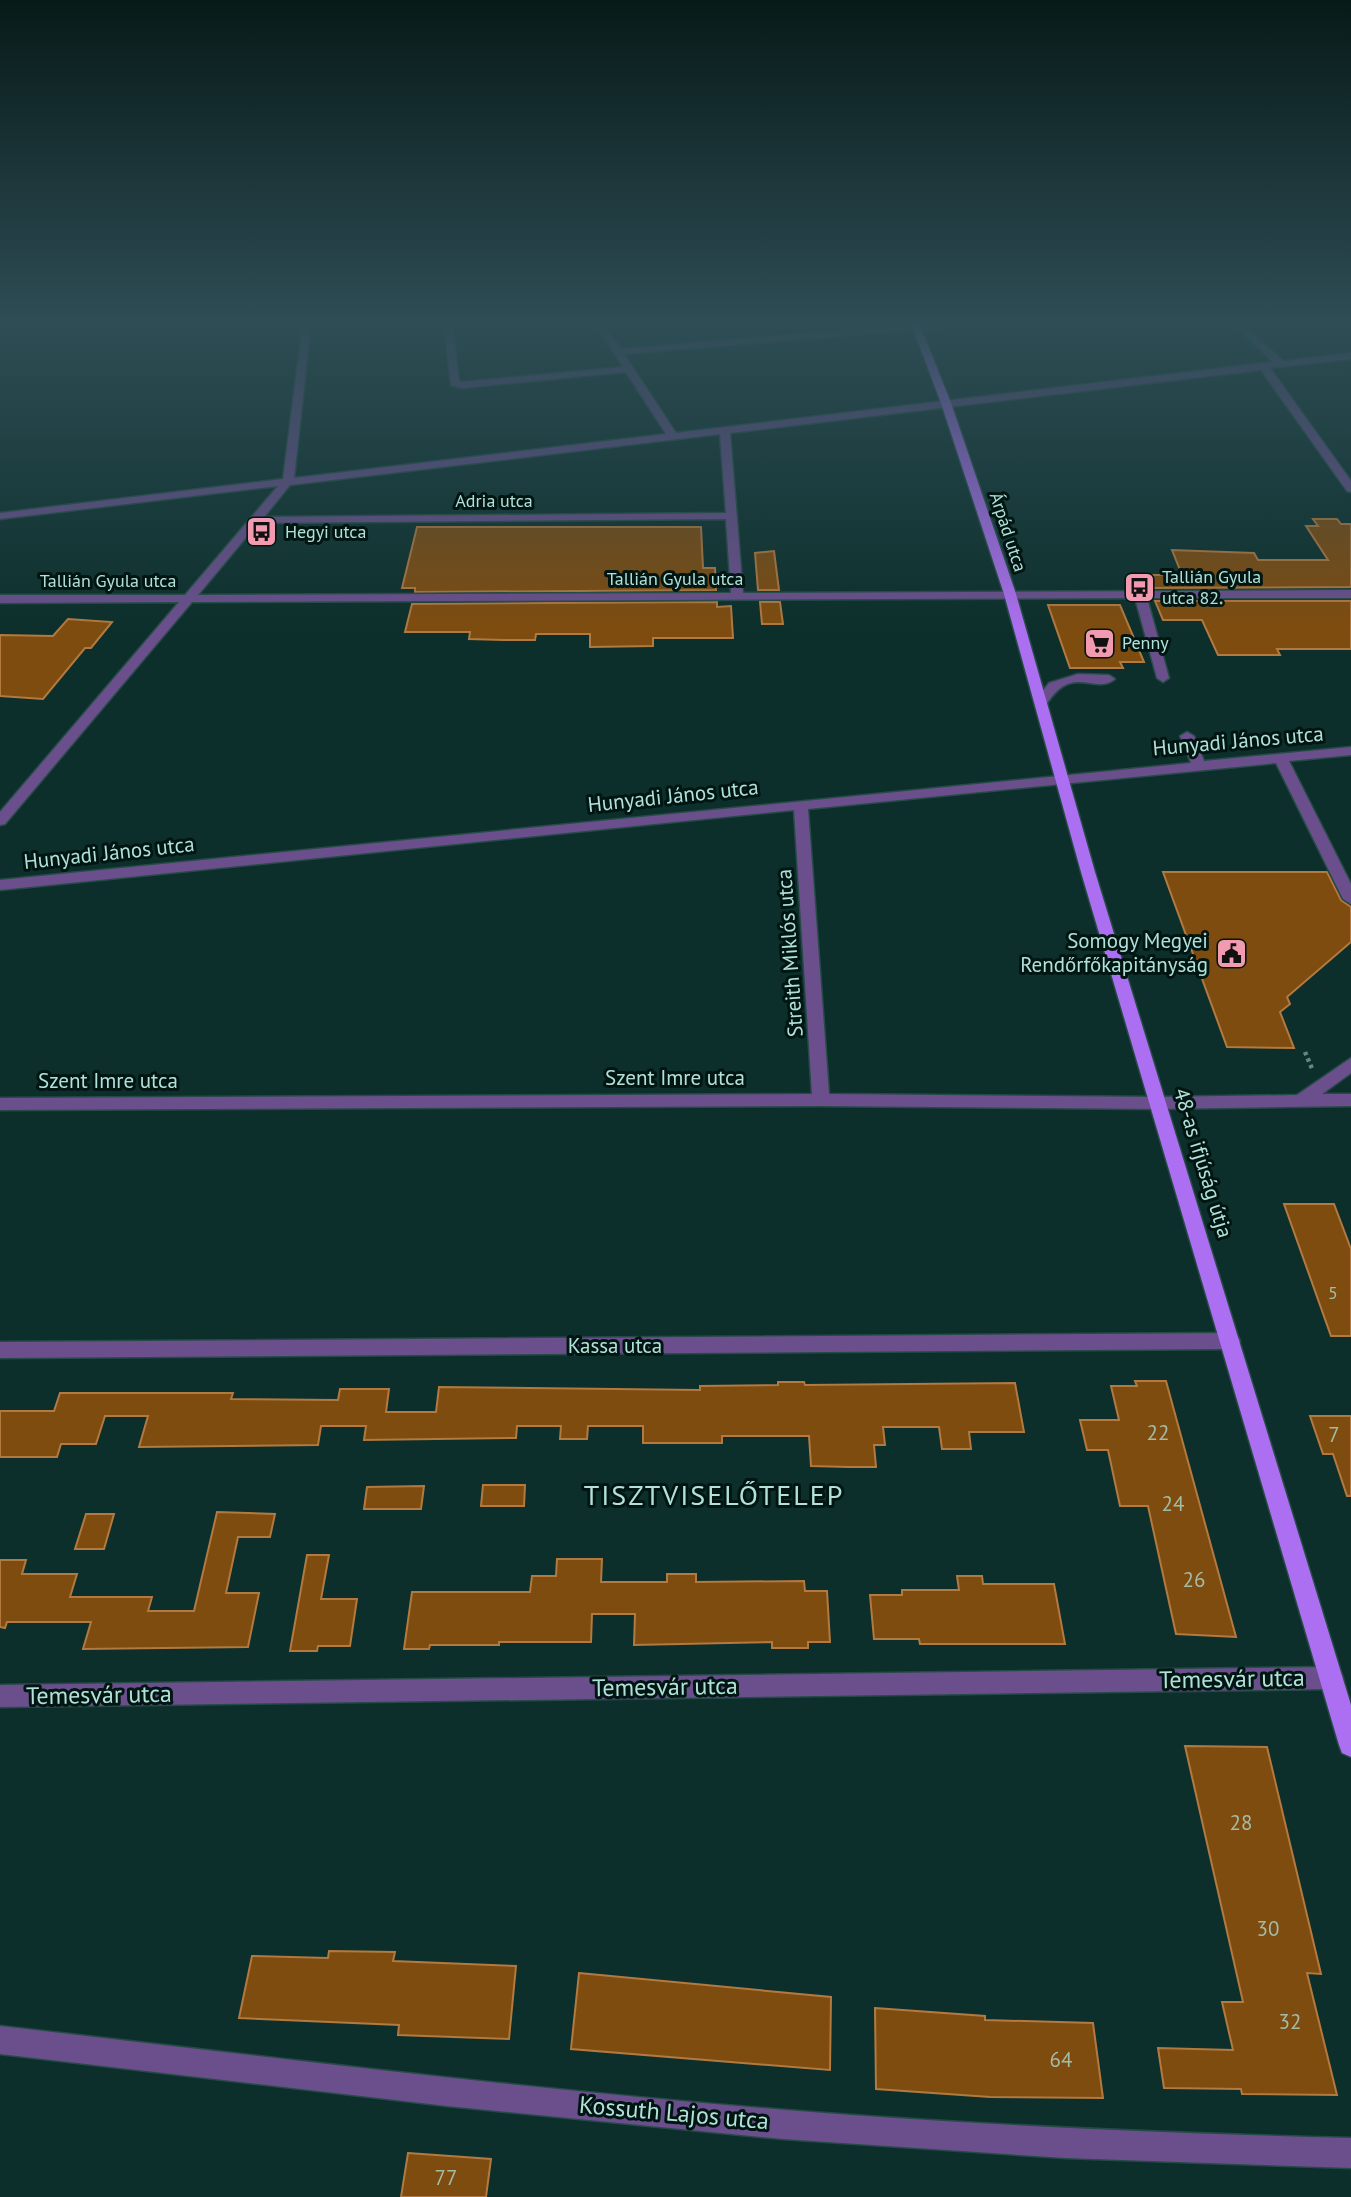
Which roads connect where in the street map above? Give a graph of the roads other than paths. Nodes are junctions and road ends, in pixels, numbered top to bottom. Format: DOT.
graph roads {
  1 [pos="295,426"];
  2 [pos="666,426"];
  3 [pos="755,426"];
  4 [pos="954,426"];
  5 [pos="1306,426"];
  6 [pos="725,429"];
  7 [pos="672,435"];
  8 [pos="288,481"];
  9 [pos="1351,489"];
  10 [pos="0,516"];
  11 [pos="732,516"];
  12 [pos="256,520"];
  13 [pos="1010,594"];
  14 [pos="1140,594"];
  15 [pos="1351,594"];
  16 [pos="737,596"];
  17 [pos="191,598"];
  18 [pos="0,599"];
  19 [pos="1163,678"];
  20 [pos="1109,679"];
  21 [pos="1041,702"];
  22 [pos="1186,736"];
  23 [pos="1351,751"];
  24 [pos="1281,759"];
  25 [pos="1199,766"];
  26 [pos="1062,778"];
  27 [pos="801,804"];
  28 [pos="0,821"];
  29 [pos="0,885"];
  30 [pos="1351,900"];
  31 [pos="1351,1064"];
  32 [pos="821,1100"];
  33 [pos="1351,1100"];
  34 [pos="1301,1101"];
  35 [pos="1157,1103"];
  36 [pos="0,1104"];
  37 [pos="1230,1341"];
  38 [pos="0,1350"];
  39 [pos="1331,1678"];
  40 [pos="0,1696"];
  41 [pos="1351,1745"];
  42 [pos="0,2040"];
  43 [pos="1351,2153"];
  1 -- 8 [label="street"];
  2 -- 7 [label="street"];
  3 -- 6 [label="street"];
  4 -- 13 [label="main road, Árpád utca"];
  5 -- 9 [label="street"];
  6 -- 7 [label="street"];
  6 -- 11 [label="street"];
  7 -- 8 [label="street"];
  8 -- 10 [label="street"];
  8 -- 12 [label="street"];
  11 -- 12 [label="street, Adria utca"];
  11 -- 16 [label="street"];
  12 -- 17 [label="street"];
  13 -- 14 [label="street, Tallián Gyula utca"];
  13 -- 16 [label="street, Tallián Gyula utca"];
  13 -- 21 [label="main road, 48-as ifjúság útja"];
  14 -- 15 [label="street, Tallián Gyula utca"];
  14 -- 19 [label="street"];
  16 -- 17 [label="street, Tallián Gyula utca"];
  17 -- 18 [label="street, Tallián Gyula utca"];
  17 -- 28 [label="street"];
  20 -- 21 [label="street"];
  21 -- 26 [label="main road, 48-as ifjúság útja"];
  22 -- 25 [label="street"];
  23 -- 24 [label="street, Hunyadi János utca"];
  24 -- 25 [label="street, Hunyadi János utca"];
  24 -- 30 [label="street"];
  25 -- 26 [label="street, Hunyadi János utca"];
  26 -- 27 [label="street, Hunyadi János utca"];
  26 -- 35 [label="main road, 48-as ifjúság útja"];
  27 -- 29 [label="street, Hunyadi János utca"];
  27 -- 32 [label="street, Streith Miklós utca"];
  31 -- 34 [label="street"];
  32 -- 35 [label="street, Szent Imre utca"];
  32 -- 36 [label="street, Szent Imre utca"];
  33 -- 34 [label="street, Szent Imre utca"];
  34 -- 35 [label="street, Szent Imre utca"];
  35 -- 37 [label="main road, 48-as ifjúság útja"];
  37 -- 38 [label="street, Kassa utca"];
  37 -- 39 [label="main road, 48-as ifjúság útja"];
  39 -- 40 [label="street, Temesvár utca"];
  39 -- 41 [label="main road, 48-as ifjúság útja"];
  42 -- 43 [label="street, Kossuth Lajos utca"];
}
